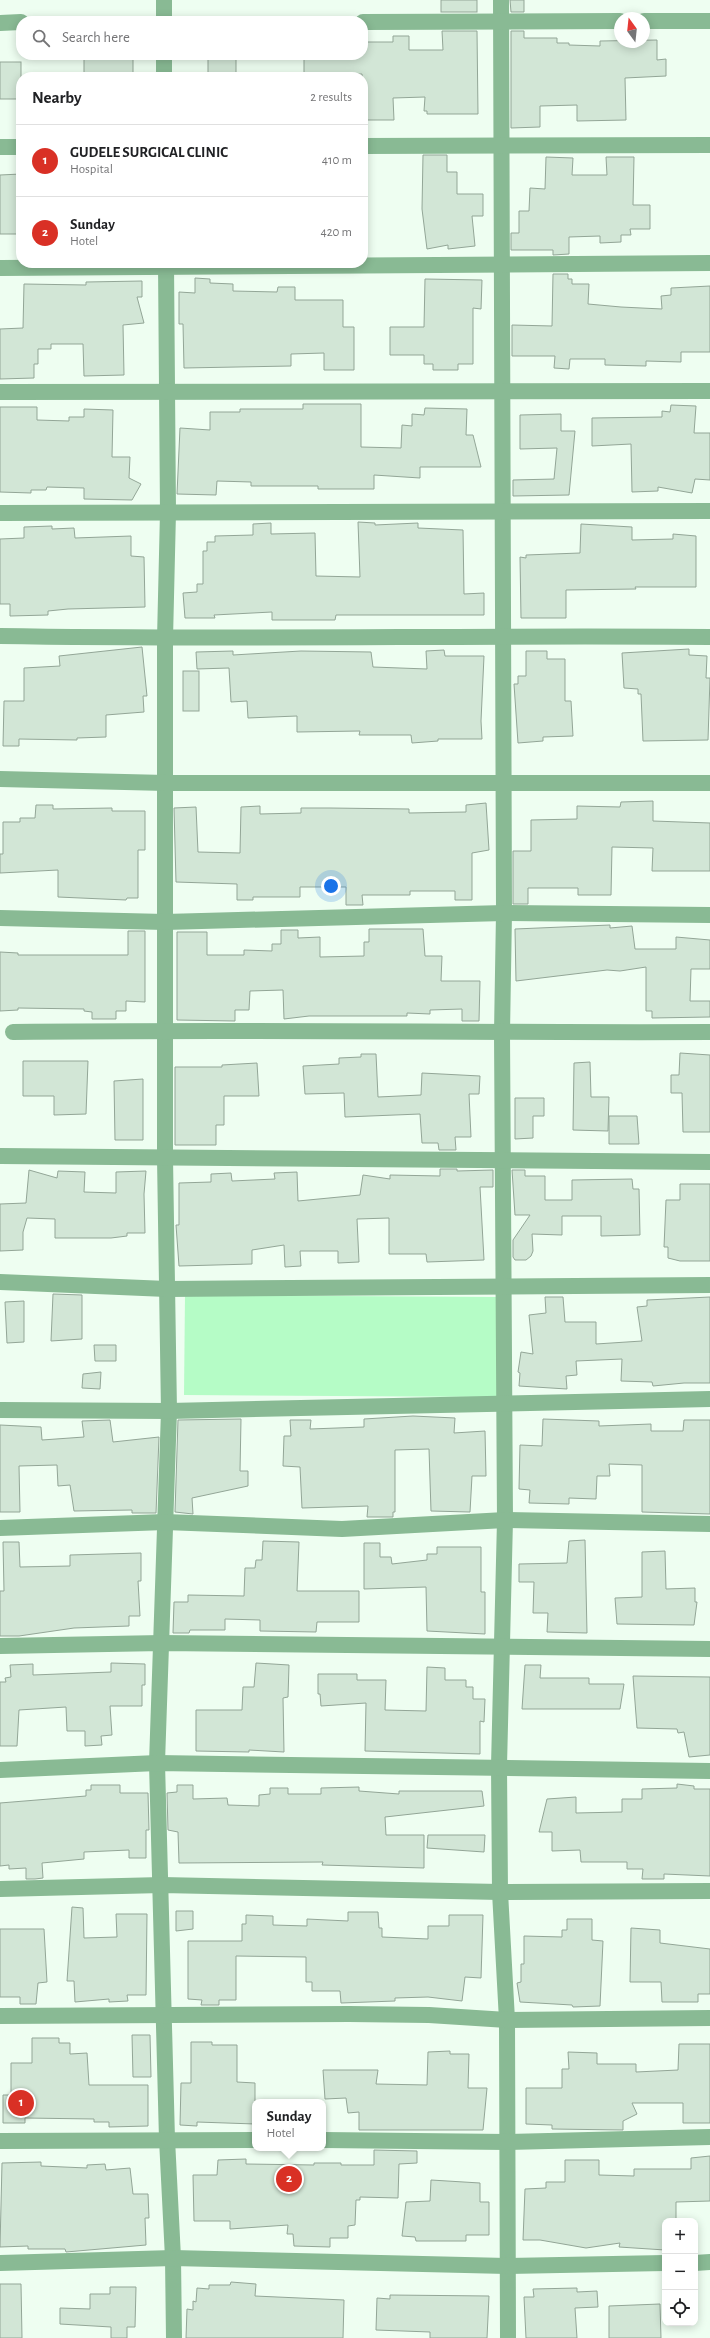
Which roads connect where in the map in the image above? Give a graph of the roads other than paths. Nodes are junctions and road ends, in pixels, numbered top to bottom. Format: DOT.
graph roads {
  1 [pos="164,0"];
  2 [pos="501,0"];
  3 [pos="164,16"];
  4 [pos="501,21"];
  5 [pos="614,21"];
  6 [pos="650,21"];
  7 [pos="710,21"];
  8 [pos="0,22"];
  9 [pos="16,22"];
  10 [pos="368,22"];
  11 [pos="164,60"];
  12 [pos="164,72"];
  13 [pos="710,145"];
  14 [pos="368,146"];
  15 [pos="502,146"];
  16 [pos="0,147"];
  17 [pos="16,147"];
  18 [pos="710,263"];
  19 [pos="368,264"];
  20 [pos="502,264"];
  21 [pos="0,268"];
  22 [pos="16,268"];
  23 [pos="166,268"];
  24 [pos="167,391"];
  25 [pos="503,391"];
  26 [pos="710,391"];
  27 [pos="0,392"];
  28 [pos="710,511"];
  29 [pos="168,512"];
  30 [pos="503,512"];
  31 [pos="0,513"];
  32 [pos="503,635"];
  33 [pos="0,636"];
  34 [pos="710,637"];
  35 [pos="165,639"];
  36 [pos="0,779"];
  37 [pos="710,783"];
  38 [pos="166,784"];
  39 [pos="504,784"];
  40 [pos="504,913"];
  41 [pos="710,915"];
  42 [pos="0,918"];
  43 [pos="165,922"];
  44 [pos="166,1030"];
  45 [pos="13,1032"];
  46 [pos="710,1032"];
  47 [pos="502,1033"];
  48 [pos="0,1156"];
  49 [pos="165,1158"];
  50 [pos="503,1160"];
  51 [pos="710,1162"];
  52 [pos="0,1282"];
  53 [pos="710,1285"];
  54 [pos="505,1286"];
  55 [pos="167,1288"];
  56 [pos="710,1399"];
  57 [pos="506,1403"];
  58 [pos="0,1410"];
  59 [pos="170,1411"];
  60 [pos="505,1520"];
  61 [pos="165,1522"];
  62 [pos="710,1524"];
  63 [pos="0,1528"];
  64 [pos="162,1643"];
  65 [pos="0,1646"];
  66 [pos="501,1646"];
  67 [pos="710,1649"];
  68 [pos="157,1763"];
  69 [pos="499,1766"];
  70 [pos="0,1770"];
  71 [pos="710,1771"];
  72 [pos="162,1885"];
  73 [pos="0,1889"];
  74 [pos="710,1891"];
  75 [pos="500,1892"];
  76 [pos="164,2015"];
  77 [pos="0,2016"];
  78 [pos="710,2018"];
  79 [pos="507,2020"];
  80 [pos="710,2136"];
  81 [pos="167,2139"];
  82 [pos="252,2140"];
  83 [pos="326,2140"];
  84 [pos="0,2141"];
  85 [pos="507,2142"];
  86 [pos="173,2258"];
  87 [pos="710,2262"];
  88 [pos="0,2263"];
  89 [pos="662,2263"];
  90 [pos="698,2263"];
  91 [pos="507,2266"];
  92 [pos="174,2338"];
  93 [pos="508,2338"];
  1 -- 3 [label="street"];
  2 -- 4 [label="street"];
  4 -- 5 [label="street"];
  4 -- 10 [label="street"];
  4 -- 15 [label="street"];
  6 -- 7 [label="street"];
  8 -- 9 [label="street"];
  11 -- 12 [label="street"];
  13 -- 15 [label="street"];
  14 -- 15 [label="street"];
  15 -- 20 [label="street"];
  16 -- 17 [label="street"];
  18 -- 20 [label="street"];
  19 -- 20 [label="street"];
  20 -- 25 [label="street"];
  21 -- 22 [label="street"];
  23 -- 24 [label="street"];
  24 -- 25 [label="street"];
  24 -- 27 [label="street"];
  24 -- 29 [label="street"];
  25 -- 26 [label="street"];
  25 -- 30 [label="street"];
  28 -- 30 [label="street"];
  29 -- 30 [label="street"];
  29 -- 31 [label="street"];
  29 -- 35 [label="street"];
  30 -- 32 [label="street"];
  32 -- 34 [label="street"];
  32 -- 35 [label="street"];
  32 -- 39 [label="street"];
  33 -- 35 [label="street"];
  35 -- 38 [label="street"];
  36 -- 38 [label="street"];
  37 -- 39 [label="street"];
  38 -- 39 [label="street"];
  38 -- 43 [label="street"];
  39 -- 40 [label="street"];
  40 -- 41 [label="street"];
  40 -- 43 [label="street"];
  40 -- 47 [label="street"];
  42 -- 43 [label="street"];
  43 -- 44 [label="street"];
  44 -- 45 [label="street"];
  44 -- 47 [label="street"];
  44 -- 49 [label="street"];
  46 -- 47 [label="street"];
  47 -- 50 [label="street"];
  48 -- 49 [label="street"];
  49 -- 50 [label="street"];
  49 -- 55 [label="street"];
  50 -- 51 [label="street"];
  50 -- 54 [label="street"];
  52 -- 55 [label="street"];
  53 -- 54 [label="street"];
  54 -- 55 [label="street"];
  54 -- 57 [label="street"];
  55 -- 59 [label="street"];
  56 -- 57 [label="street"];
  57 -- 59 [label="street"];
  57 -- 60 [label="street"];
  58 -- 59 [label="street"];
  59 -- 61 [label="street"];
  60 -- 61 [label="street"];
  60 -- 62 [label="street"];
  60 -- 66 [label="street"];
  61 -- 63 [label="street"];
  61 -- 64 [label="street"];
  64 -- 65 [label="street"];
  64 -- 66 [label="street"];
  64 -- 68 [label="street"];
  66 -- 67 [label="street"];
  66 -- 69 [label="street"];
  68 -- 69 [label="street"];
  68 -- 70 [label="street"];
  68 -- 72 [label="street"];
  69 -- 71 [label="street"];
  69 -- 75 [label="street"];
  72 -- 73 [label="street"];
  72 -- 75 [label="street"];
  72 -- 76 [label="street"];
  74 -- 75 [label="street"];
  75 -- 79 [label="street"];
  76 -- 77 [label="street"];
  76 -- 79 [label="street"];
  76 -- 81 [label="street"];
  78 -- 79 [label="street"];
  79 -- 85 [label="street"];
  80 -- 85 [label="street"];
  81 -- 82 [label="street"];
  81 -- 84 [label="street"];
  81 -- 86 [label="street"];
  83 -- 85 [label="street"];
  85 -- 91 [label="street"];
  86 -- 88 [label="street"];
  86 -- 91 [label="street"];
  86 -- 92 [label="street"];
  87 -- 90 [label="street"];
  89 -- 91 [label="street"];
  91 -- 93 [label="street"];
}
